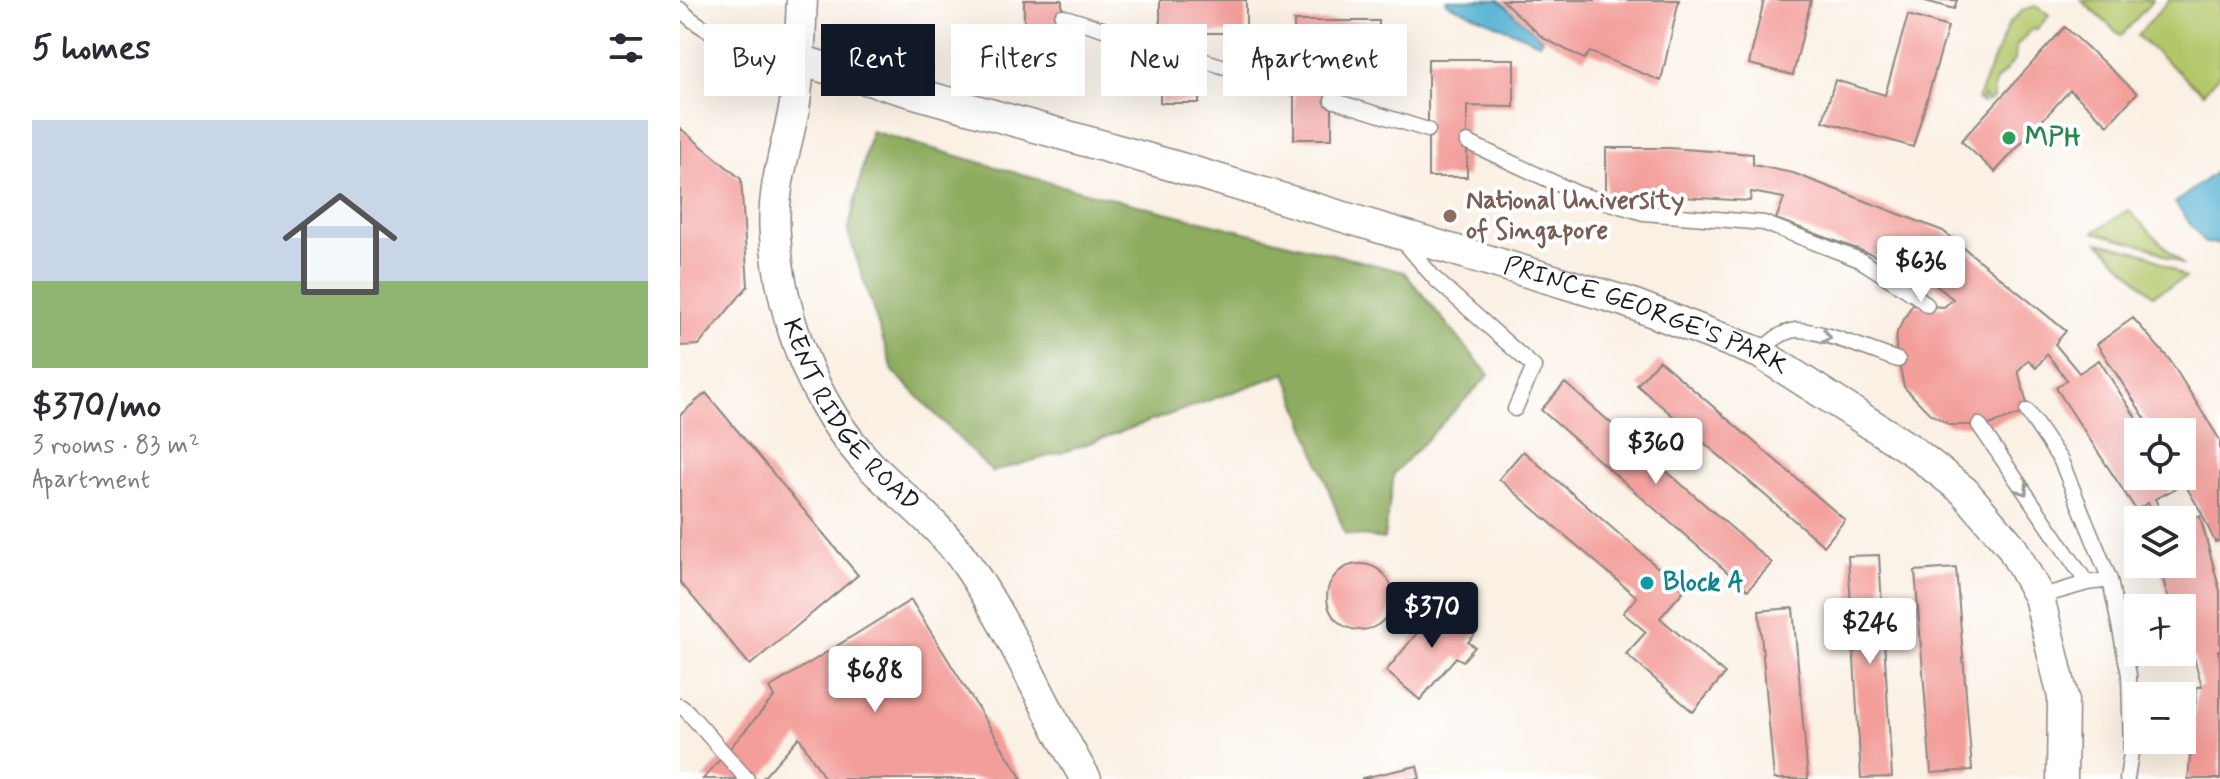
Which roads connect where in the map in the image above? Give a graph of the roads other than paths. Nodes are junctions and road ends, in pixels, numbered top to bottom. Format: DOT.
graph roads {
  1 [pos="802,0"];
  2 [pos="680,9"];
  3 [pos="1062,16"];
  4 [pos="800,24"];
  5 [pos="704,27"];
  6 [pos="1101,28"];
  7 [pos="805,62"];
  8 [pos="795,96"];
  9 [pos="1332,100"];
  10 [pos="1428,130"];
  11 [pos="1467,142"];
  12 [pos="1398,235"];
  13 [pos="1927,305"];
  14 [pos="1760,353"];
  15 [pos="1898,360"];
  16 [pos="1515,409"];
  17 [pos="2027,411"];
  18 [pos="1979,425"];
  19 [pos="2110,580"];
  20 [pos="2087,583"];
  21 [pos="2039,597"];
  22 [pos="680,706"];
  23 [pos="747,779"];
  24 [pos="1086,779"];
  25 [pos="2062,779"];
  26 [pos="2127,779"];
  1 -- 4 [label="street, KENT RIDGE ROAD"];
  2 -- 5 [label="lane, PRINCE GEORGE'S PARK"];
  3 -- 6 [label="lane"];
  7 -- 12 [label="street, PRINCE GEORGE'S PARK"];
  8 -- 24 [label="street, KENT RIDGE ROAD"];
  9 -- 10 [label="lane"];
  11 -- 13 [label="lane"];
  12 -- 14 [label="street, PRINCE GEORGE'S PARK"];
  12 -- 16 [label="lane"];
  14 -- 15 [label="lane, one-way"];
  14 -- 21 [label="street, PRINCE GEORGE'S PARK"];
  17 -- 19 [label="lane"];
  18 -- 20 [label="lane, one-way"];
  19 -- 20 [label="lane"];
  19 -- 26 [label="lane"];
  20 -- 21 [label="lane"];
  21 -- 25 [label="street, PRINCE GEORGE'S PARK"];
  22 -- 23 [label="lane"];
}
